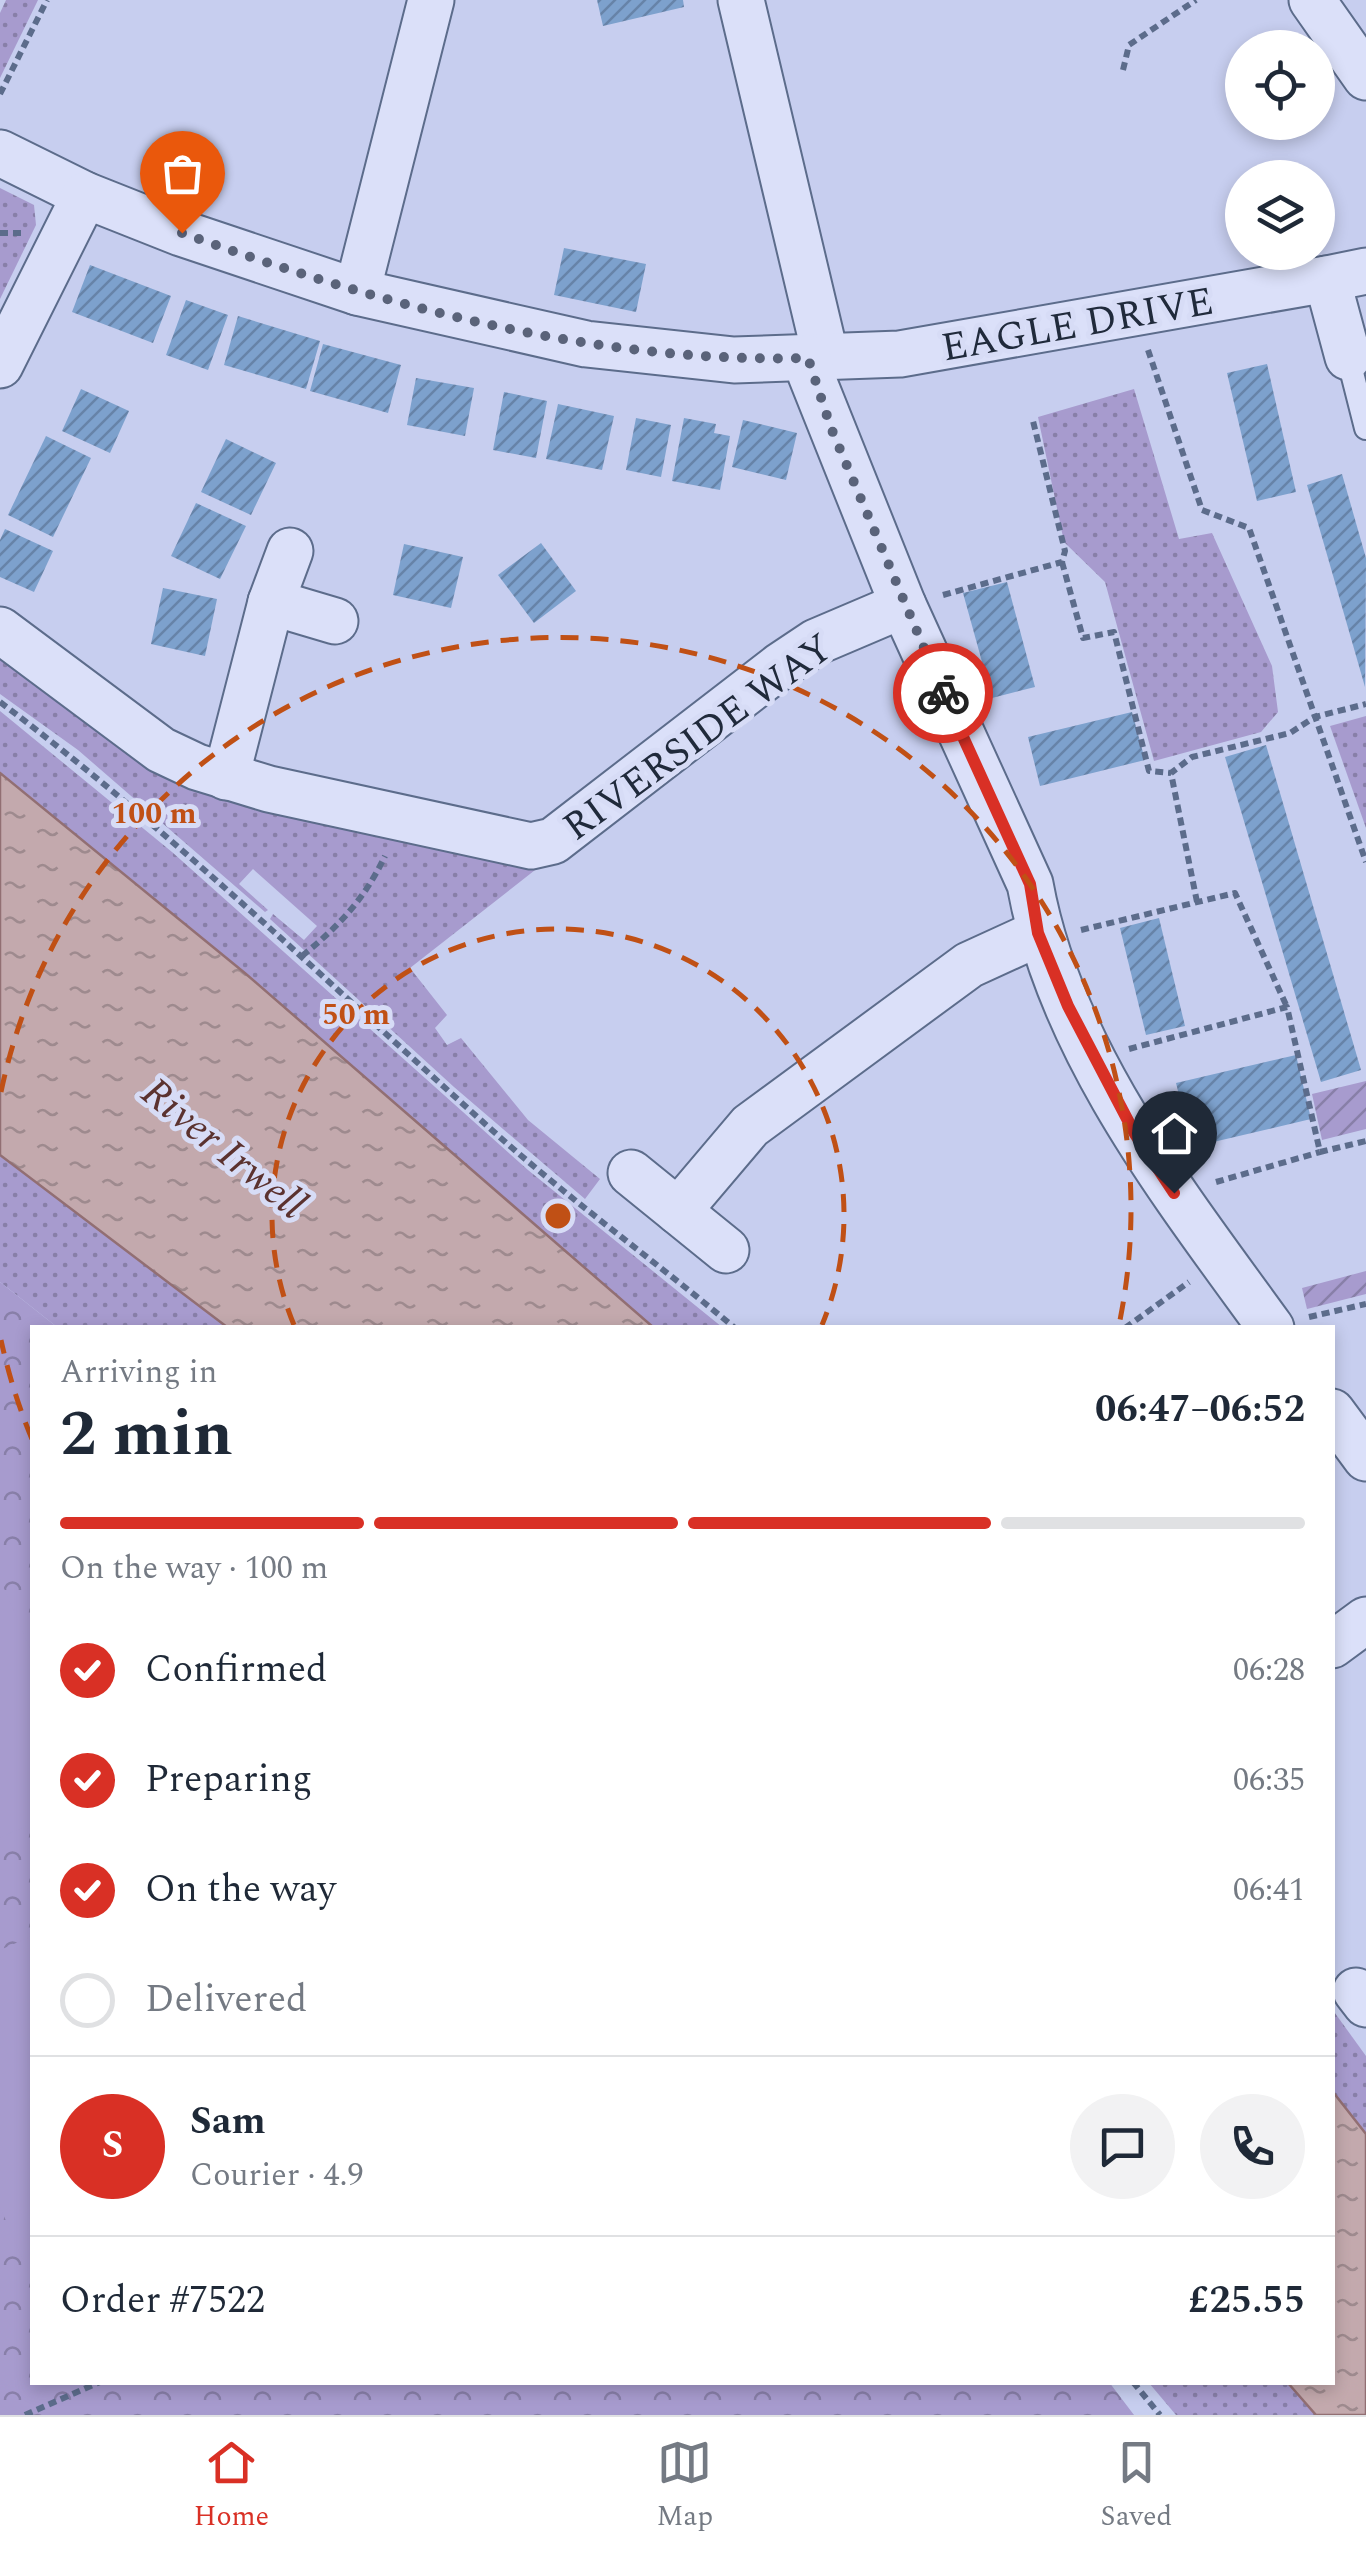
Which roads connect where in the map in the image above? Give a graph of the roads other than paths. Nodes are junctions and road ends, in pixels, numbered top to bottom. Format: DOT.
graph roads {
  1 [pos="430,0"];
  2 [pos="741,0"];
  3 [pos="1312,0"];
  4 [pos="1366,78"];
  5 [pos="0,153"];
  6 [pos="85,194"];
  7 [pos="1346,275"];
  8 [pos="357,292"];
  9 [pos="1348,357"];
  10 [pos="817,358"];
  11 [pos="0,365"];
  12 [pos="1366,428"];
  13 [pos="290,551"];
  14 [pos="271,602"];
  15 [pos="903,606"];
  16 [pos="335,622"];
  17 [pos="0,630"];
  18 [pos="226,777"];
  19 [pos="1040,937"];
  20 [pos="631,1173"];
  21 [pos="678,1211"];
  22 [pos="726,1250"];
  23 [pos="1269,1325"];
  24 [pos="1335,1416"];
  25 [pos="1366,1458"];
  26 [pos="1366,1620"];
  27 [pos="1335,1643"];
  1 -- 8 [label="street"];
  2 -- 10 [label="street"];
  3 -- 4 [label="street"];
  5 -- 6 [label="street, EAGLE DRIVE"];
  6 -- 8 [label="street, EAGLE DRIVE"];
  6 -- 11 [label="street"];
  7 -- 9 [label="street, EAGLE DRIVE"];
  7 -- 10 [label="street, EAGLE DRIVE"];
  8 -- 10 [label="street, EAGLE DRIVE"];
  9 -- 12 [label="lane"];
  10 -- 15 [label="street"];
  13 -- 14 [label="street"];
  14 -- 16 [label="street"];
  14 -- 18 [label="street"];
  15 -- 18 [label="street, RIVERSIDE WAY"];
  15 -- 19 [label="street"];
  17 -- 18 [label="street, RIVERSIDE WAY"];
  19 -- 21 [label="street"];
  19 -- 23 [label="street"];
  20 -- 21 [label="street"];
  21 -- 22 [label="street"];
  24 -- 25 [label="street"];
  26 -- 27 [label="street"];
}
